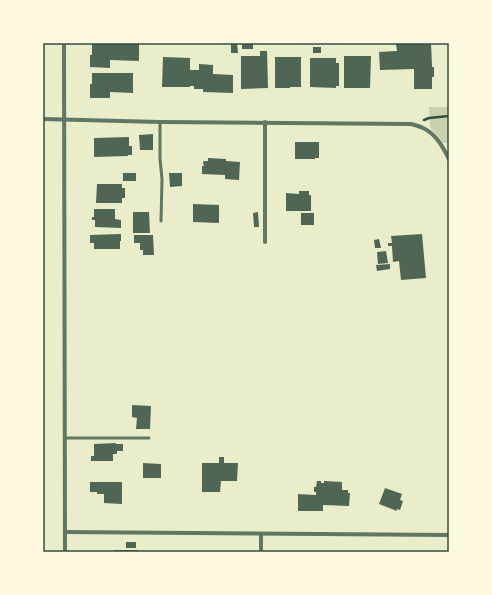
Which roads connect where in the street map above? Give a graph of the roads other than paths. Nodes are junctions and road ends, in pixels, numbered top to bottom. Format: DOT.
graph roads {
  1 [pos="64,43"];
  2 [pos="43,119"];
  3 [pos="64,119"];
  4 [pos="160,122"];
  5 [pos="265,122"];
  6 [pos="449,159"];
  7 [pos="161,221"];
  8 [pos="265,242"];
  9 [pos="65,438"];
  10 [pos="149,438"];
  11 [pos="65,532"];
  12 [pos="261,534"];
  13 [pos="449,535"];
  14 [pos="65,552"];
  15 [pos="261,552"];
  1 -- 3 [label="street"];
  2 -- 3 [label="street"];
  3 -- 4 [label="street"];
  3 -- 9 [label="street"];
  4 -- 5 [label="street"];
  4 -- 7 [label="lane"];
  5 -- 6 [label="street"];
  5 -- 8 [label="street"];
  9 -- 10 [label="lane"];
  9 -- 11 [label="street"];
  11 -- 12 [label="street"];
  11 -- 14 [label="street"];
  12 -- 13 [label="street"];
  12 -- 15 [label="street"];
}
